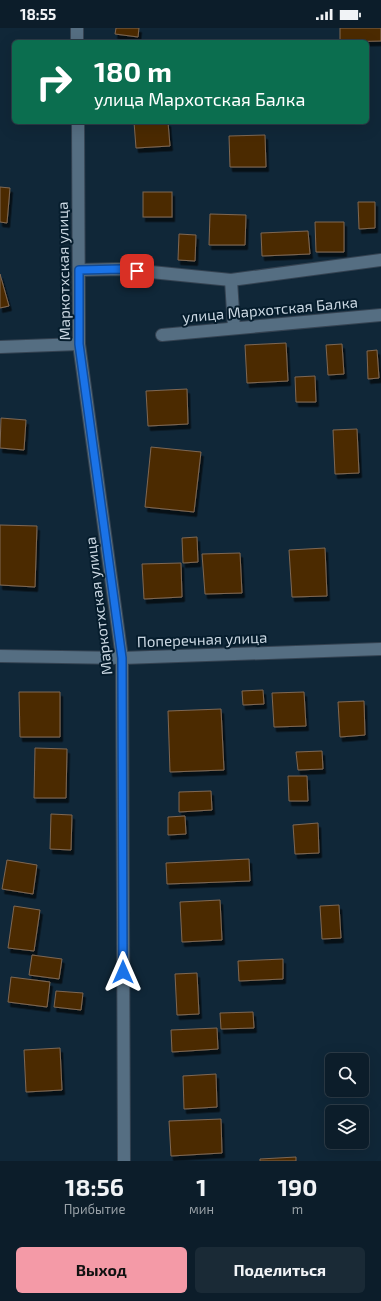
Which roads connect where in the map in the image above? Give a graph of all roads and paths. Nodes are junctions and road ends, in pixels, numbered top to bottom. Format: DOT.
graph roads {
  1 [pos="77,28"];
  2 [pos="77,40"];
  3 [pos="78,124"];
  4 [pos="381,260"];
  5 [pos="79,270"];
  6 [pos="231,280"];
  7 [pos="381,315"];
  8 [pos="234,328"];
  9 [pos="162,335"];
  10 [pos="79,344"];
  11 [pos="0,347"];
  12 [pos="381,649"];
  13 [pos="0,656"];
  14 [pos="122,658"];
  15 [pos="124,1161"];
  1 -- 2 [label="street"];
  3 -- 5 [label="street, Маркотхская улица"];
  4 -- 6 [label="street"];
  5 -- 6 [label="street"];
  5 -- 10 [label="street, Маркотхская улица"];
  6 -- 8 [label="street"];
  7 -- 8 [label="street, улица Мархотская Балка"];
  8 -- 9 [label="street, улица Мархотская Балка"];
  10 -- 11 [label="street"];
  10 -- 14 [label="street, Маркотхская улица"];
  12 -- 14 [label="street, Поперечная улица"];
  13 -- 14 [label="street, Поперечная улица"];
  14 -- 15 [label="street, Маркотхская улица"];
}
